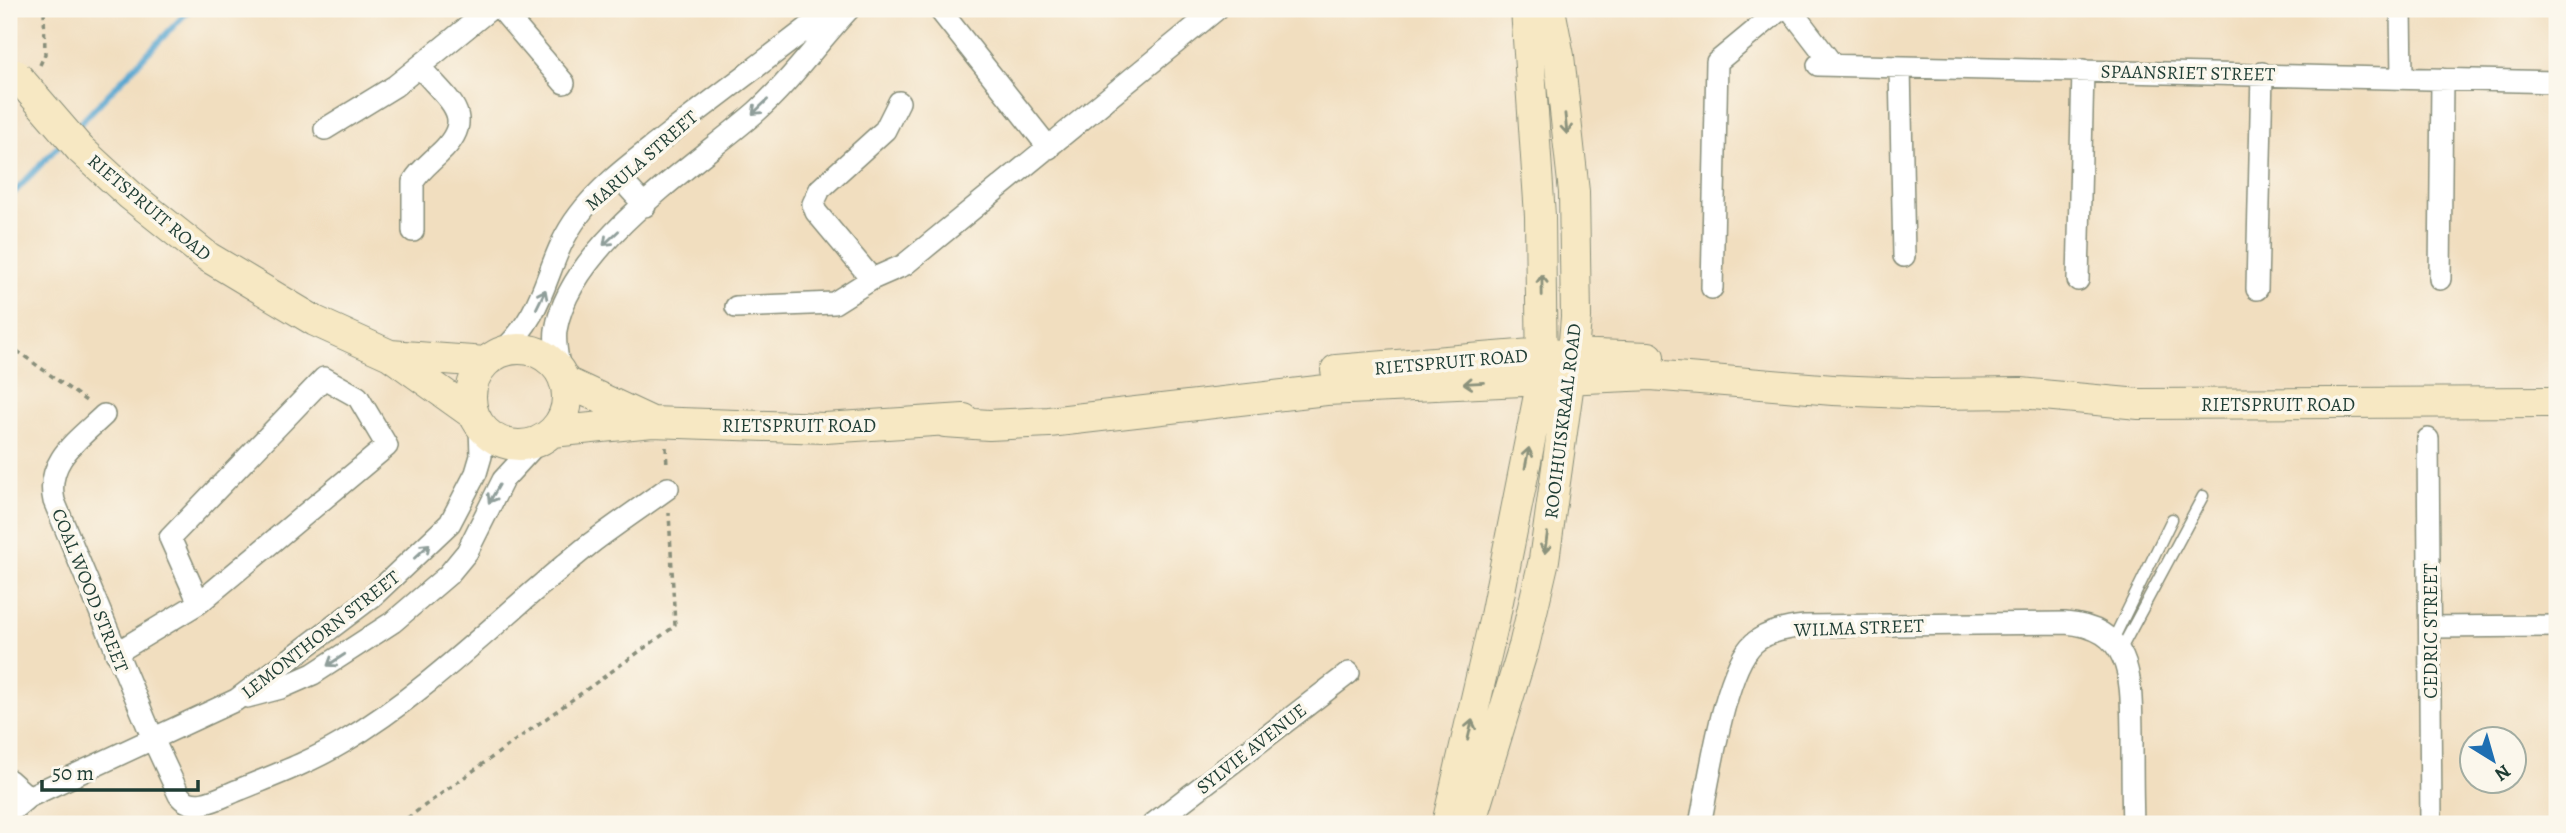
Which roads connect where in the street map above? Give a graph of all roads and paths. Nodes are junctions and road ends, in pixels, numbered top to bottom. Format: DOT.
graph roads {
  1 [pos="44,9"];
  2 [pos="490,9"];
  3 [pos="501,9"];
  4 [pos="832,9"];
  5 [pos="849,9"];
  6 [pos="939,9"];
  7 [pos="1217,9"];
  8 [pos="1526,9"];
  9 [pos="1550,9"];
  10 [pos="1781,9"];
  11 [pos="1790,9"];
  12 [pos="2401,9"];
  13 [pos="420,67"];
  14 [pos="1900,67"];
  15 [pos="21,69"];
  16 [pos="2083,70"];
  17 [pos="2263,73"];
  18 [pos="2402,77"];
  19 [pos="2442,79"];
  20 [pos="2557,82"];
  21 [pos="564,83"];
  22 [pos="899,102"];
  23 [pos="325,129"];
  24 [pos="1049,148"];
  25 [pos="618,176"];
  26 [pos="645,206"];
  27 [pos="413,231"];
  28 [pos="1904,256"];
  29 [pos="872,279"];
  30 [pos="2440,279"];
  31 [pos="2078,280"];
  32 [pos="1712,288"];
  33 [pos="2257,289"];
  34 [pos="736,307"];
  35 [pos="9,345"];
  36 [pos="390,355"];
  37 [pos="493,357"];
  38 [pos="1557,366"];
  39 [pos="562,377"];
  40 [pos="2557,402"];
  41 [pos="104,415"];
  42 [pos="477,421"];
  43 [pos="658,423"];
  44 [pos="545,437"];
  45 [pos="2428,439"];
  46 [pos="668,488"];
  47 [pos="2203,496"];
  48 [pos="2172,519"];
  49 [pos="397,574"];
  50 [pos="419,600"];
  51 [pos="199,603"];
  52 [pos="2557,626"];
  53 [pos="2430,627"];
  54 [pos="2116,646"];
  55 [pos="116,653"];
  56 [pos="1349,673"];
  57 [pos="236,700"];
  58 [pos="153,740"];
  59 [pos="9,780"];
  60 [pos="28,797"];
  61 [pos="9,813"];
  62 [pos="399,824"];
  63 [pos="1153,824"];
  64 [pos="1447,824"];
  65 [pos="1470,824"];
  66 [pos="1700,824"];
  67 [pos="2133,824"];
  68 [pos="2431,824"];
  1 -- 15 [label="path"];
  2 -- 13 [label="street"];
  3 -- 21 [label="street"];
  4 -- 25 [label="street, MARULA STREET"];
  5 -- 26 [label="street, MARULA STREET, one-way"];
  6 -- 24 [label="street"];
  7 -- 24 [label="street"];
  38 -- 8 [label="street, ROOIHUISKRAAL ROAD, one-way"];
  9 -- 38 [label="street, ROOIHUISKRAAL ROAD, one-way"];
  10 -- 32 [label="street"];
  11 -- 14 [label="street, SPAANSRIET STREET"];
  12 -- 18 [label="street"];
  13 -- 23 [label="street"];
  13 -- 27 [label="street"];
  14 -- 16 [label="street, SPAANSRIET STREET"];
  14 -- 28 [label="street"];
  15 -- 36 [label="street, RIETSPRUIT ROAD, bridge"];
  16 -- 17 [label="street, SPAANSRIET STREET"];
  16 -- 31 [label="street"];
  17 -- 18 [label="street, SPAANSRIET STREET"];
  17 -- 33 [label="street"];
  18 -- 19 [label="street, SPAANSRIET STREET"];
  19 -- 20 [label="street, SPAANSRIET STREET"];
  19 -- 30 [label="street"];
  22 -- 29 [label="street"];
  24 -- 29 [label="street"];
  25 -- 26 [label="street"];
  37 -- 25 [label="street, MARULA STREET, one-way"];
  26 -- 39 [label="street, MARULA STREET, one-way"];
  29 -- 34 [label="street"];
  35 -- 41 [label="path"];
  36 -- 37 [label="street, RIETSPRUIT ROAD"];
  36 -- 42 [label="street, RIETSPRUIT ROAD"];
  37 -- 39 [label="street"];
  37 -- 42 [label="street"];
  38 -- 40 [label="street, RIETSPRUIT ROAD"];
  38 -- 43 [label="street, RIETSPRUIT ROAD"];
  64 -- 38 [label="street, ROOIHUISKRAAL ROAD, one-way"];
  38 -- 65 [label="street, ROOIHUISKRAAL ROAD, one-way"];
  39 -- 43 [label="street, RIETSPRUIT ROAD"];
  39 -- 44 [label="street"];
  41 -- 55 [label="street, COAL WOOD STREET"];
  42 -- 44 [label="street"];
  49 -- 42 [label="street, LEMONTHORN STREET, one-way"];
  43 -- 44 [label="street, RIETSPRUIT ROAD"];
  43 -- 46 [label="path"];
  44 -- 50 [label="street, LEMONTHORN STREET, one-way"];
  45 -- 53 [label="street, CEDRIC STREET"];
  46 -- 58 [label="street, COAL WOOD STREET"];
  46 -- 62 [label="path"];
  47 -- 54 [label="lane"];
  48 -- 54 [label="lane"];
  49 -- 50 [label="street"];
  49 -- 57 [label="street, LEMONTHORN STREET"];
  50 -- 57 [label="street, LEMONTHORN STREET, one-way"];
  51 -- 51 [label="street"];
  51 -- 55 [label="street"];
  52 -- 53 [label="street"];
  53 -- 68 [label="street, CEDRIC STREET"];
  54 -- 66 [label="street, WILMA STREET"];
  54 -- 67 [label="street"];
  55 -- 58 [label="street, COAL WOOD STREET"];
  56 -- 63 [label="street, SYLVIE AVENUE"];
  57 -- 58 [label="street, LEMONTHORN STREET"];
  58 -- 60 [label="street, LEMONTHORN STREET"];
  59 -- 60 [label="street"];
  60 -- 61 [label="street, LEMONTHORN STREET"];
}
